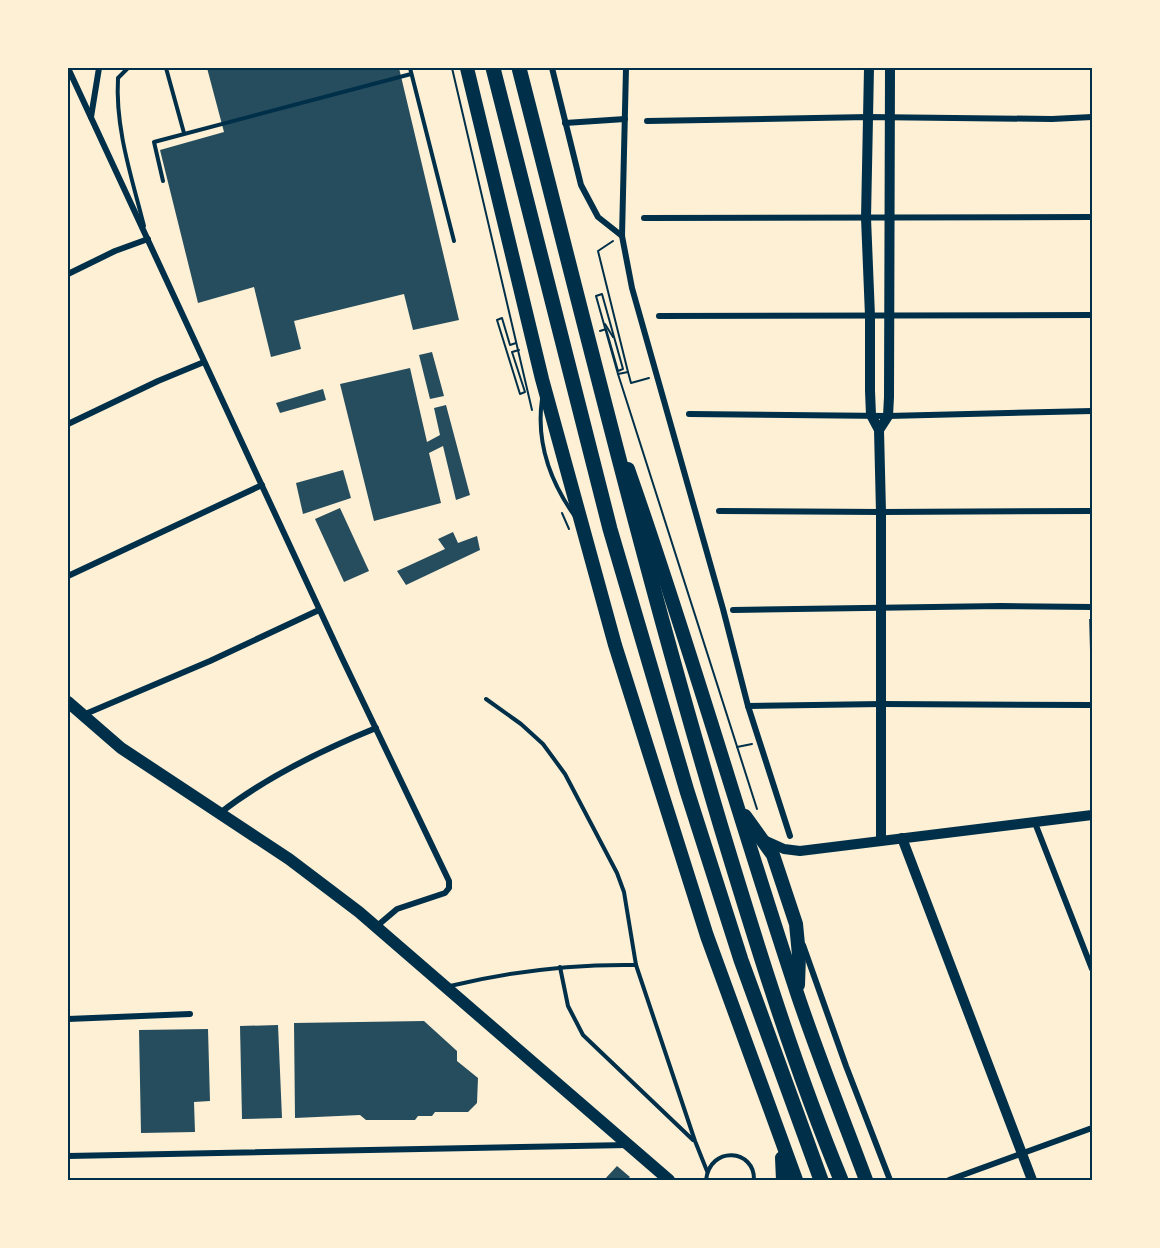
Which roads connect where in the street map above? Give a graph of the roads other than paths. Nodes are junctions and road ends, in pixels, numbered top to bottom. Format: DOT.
graph roads {
  1 [pos="68,68"];
  2 [pos="99,68"];
  3 [pos="128,68"];
  4 [pos="166,68"];
  5 [pos="410,68"];
  6 [pos="467,68"];
  7 [pos="493,68"];
  8 [pos="519,68"];
  9 [pos="552,68"];
  10 [pos="626,68"];
  11 [pos="869,68"];
  12 [pos="890,68"];
  13 [pos="411,74"];
  14 [pos="91,117"];
  15 [pos="868,117"];
  16 [pos="1092,117"];
  17 [pos="625,118"];
  18 [pos="889,118"];
  19 [pos="647,121"];
  20 [pos="566,123"];
  21 [pos="184,133"];
  22 [pos="163,181"];
  23 [pos="1092,217"];
  24 [pos="644,218"];
  25 [pos="866,218"];
  26 [pos="889,218"];
  27 [pos="622,236"];
  28 [pos="148,239"];
  29 [pos="454,241"];
  30 [pos="68,274"];
  31 [pos="1092,315"];
  32 [pos="659,316"];
  33 [pos="870,316"];
  34 [pos="889,316"];
  35 [pos="204,362"];
  36 [pos="606,408"];
  37 [pos="1092,411"];
  38 [pos="689,414"];
  39 [pos="871,416"];
  40 [pos="888,416"];
  41 [pos="68,424"];
  42 [pos="879,430"];
  43 [pos="262,485"];
  44 [pos="719,511"];
  45 [pos="1092,511"];
  46 [pos="881,513"];
  47 [pos="68,576"];
  48 [pos="1092,607"];
  49 [pos="881,608"];
  50 [pos="320,610"];
  51 [pos="733,610"];
  52 [pos="486,699"];
  53 [pos="68,702"];
  54 [pos="882,704"];
  55 [pos="1092,705"];
  56 [pos="748,706"];
  57 [pos="83,715"];
  58 [pos="376,728"];
  59 [pos="735,800"];
  60 [pos="220,813"];
  61 [pos="1092,815"];
  62 [pos="1035,823"];
  63 [pos="790,836"];
  64 [pos="902,838"];
  65 [pos="763,840"];
  66 [pos="881,841"];
  67 [pos="800,851"];
  68 [pos="780,871"];
  69 [pos="796,924"];
  70 [pos="377,926"];
  71 [pos="636,965"];
  72 [pos="560,967"];
  73 [pos="1092,969"];
  74 [pos="446,987"];
  75 [pos="797,993"];
  76 [pos="190,1014"];
  77 [pos="68,1018"];
  78 [pos="1092,1128"];
  79 [pos="780,1138"];
  80 [pos="695,1141"];
  81 [pos="628,1145"];
  82 [pos="1022,1154"];
  83 [pos="68,1156"];
  84 [pos="707,1171"];
  85 [pos="658,1175"];
  86 [pos="669,1180"];
  87 [pos="706,1180"];
  88 [pos="754,1180"];
  89 [pos="783,1180"];
  90 [pos="796,1180"];
  91 [pos="820,1180"];
  92 [pos="841,1180"];
  93 [pos="866,1180"];
  94 [pos="890,1180"];
  95 [pos="949,1180"];
  96 [pos="1032,1180"];
  1 -- 14 [label="street"];
  2 -- 14 [label="street"];
  3 -- 28 [label="lane"];
  4 -- 21 [label="lane"];
  5 -- 13 [label="lane"];
  6 -- 79 [label="highway"];
  7 -- 91 [label="highway"];
  8 -- 36 [label="highway"];
  9 -- 20 [label="street"];
  10 -- 17 [label="street"];
  11 -- 15 [label="street"];
  12 -- 18 [label="street"];
  13 -- 21 [label="lane"];
  13 -- 29 [label="lane"];
  14 -- 28 [label="street"];
  15 -- 18 [label="street"];
  15 -- 19 [label="street"];
  15 -- 25 [label="street"];
  16 -- 18 [label="street"];
  17 -- 20 [label="street"];
  17 -- 27 [label="street"];
  18 -- 26 [label="street"];
  20 -- 27 [label="street"];
  21 -- 22 [label="lane"];
  23 -- 26 [label="street"];
  24 -- 25 [label="street"];
  25 -- 26 [label="street"];
  25 -- 33 [label="street"];
  26 -- 34 [label="street"];
  27 -- 56 [label="street"];
  28 -- 30 [label="street"];
  28 -- 35 [label="street"];
  31 -- 34 [label="street"];
  32 -- 33 [label="street"];
  33 -- 34 [label="street"];
  33 -- 39 [label="street"];
  34 -- 40 [label="street"];
  35 -- 41 [label="street"];
  35 -- 43 [label="street"];
  36 -- 59 [label="highway"];
  36 -- 92 [label="highway"];
  37 -- 40 [label="street"];
  38 -- 39 [label="street"];
  39 -- 40 [label="street"];
  39 -- 42 [label="street"];
  40 -- 42 [label="street"];
  42 -- 46 [label="street"];
  43 -- 47 [label="street"];
  43 -- 50 [label="street"];
  44 -- 46 [label="street"];
  45 -- 46 [label="street"];
  46 -- 49 [label="street"];
  48 -- 49 [label="street"];
  49 -- 51 [label="street"];
  49 -- 54 [label="street"];
  50 -- 57 [label="street"];
  50 -- 58 [label="street"];
  52 -- 71 [label="lane"];
  53 -- 57 [label="main road"];
  54 -- 55 [label="street"];
  54 -- 56 [label="street"];
  54 -- 66 [label="street"];
  56 -- 63 [label="street"];
  57 -- 60 [label="main road"];
  58 -- 60 [label="street"];
  58 -- 70 [label="street"];
  59 -- 65 [label="highway"];
  59 -- 75 [label="highway"];
  60 -- 70 [label="main road"];
  61 -- 62 [label="street"];
  62 -- 64 [label="street"];
  62 -- 73 [label="street"];
  64 -- 66 [label="street"];
  64 -- 82 [label="street"];
  65 -- 67 [label="street"];
  65 -- 68 [label="highway"];
  66 -- 67 [label="street"];
  67 -- 68 [label="street"];
  68 -- 69 [label="highway"];
  69 -- 75 [label="highway"];
  69 -- 94 [label="street"];
  70 -- 74 [label="main road"];
  71 -- 72 [label="lane"];
  71 -- 80 [label="lane"];
  72 -- 74 [label="lane"];
  72 -- 80 [label="lane"];
  74 -- 81 [label="main road"];
  75 -- 93 [label="highway"];
  76 -- 77 [label="street"];
  78 -- 82 [label="street"];
  79 -- 89 [label="highway"];
  79 -- 90 [label="highway"];
  80 -- 84 [label="lane"];
  81 -- 83 [label="street"];
  81 -- 85 [label="main road"];
  82 -- 95 [label="street"];
  82 -- 96 [label="street"];
  84 -- 87 [label="lane"];
  84 -- 88 [label="lane"];
  85 -- 86 [label="main road"];
}
